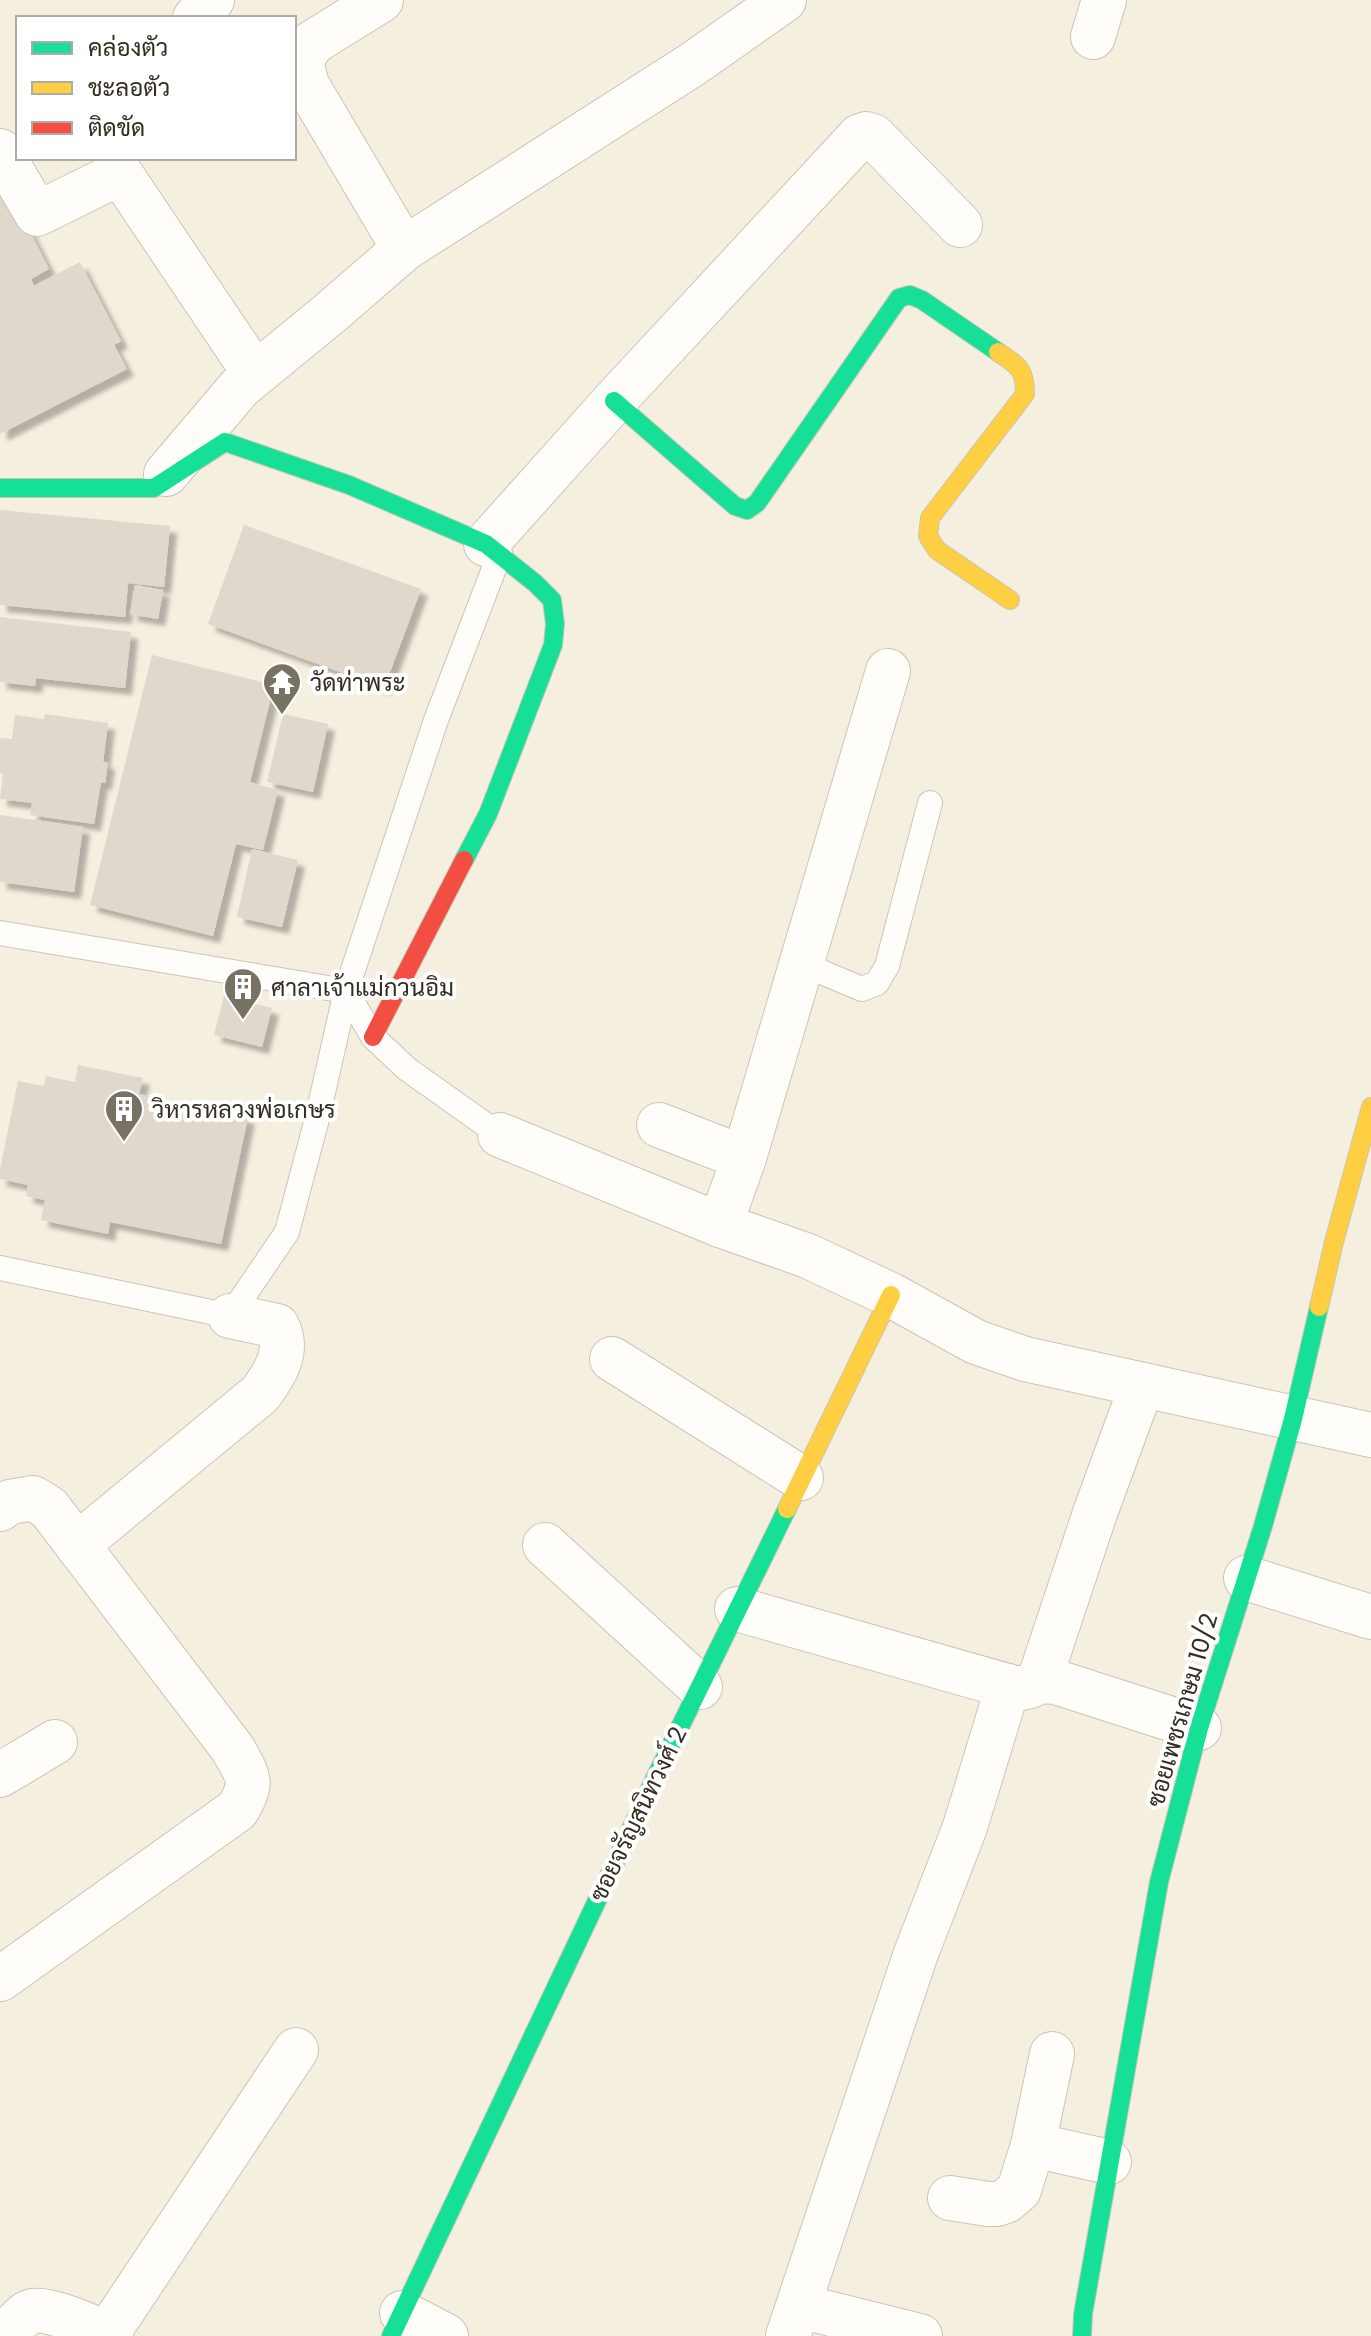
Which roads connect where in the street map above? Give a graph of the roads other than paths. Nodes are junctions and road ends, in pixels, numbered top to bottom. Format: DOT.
graph roads {
  1 [pos="212,0"];
  2 [pos="381,0"];
  3 [pos="784,0"];
  4 [pos="197,16"];
  5 [pos="0,151"];
  6 [pos="960,225"];
  7 [pos="404,249"];
  8 [pos="255,374"];
  9 [pos="614,401"];
  10 [pos="0,488"];
  11 [pos="154,488"];
  12 [pos="493,548"];
  13 [pos="1010,600"];
  14 [pos="888,671"];
  15 [pos="930,803"];
  16 [pos="0,933"];
  17 [pos="802,964"];
  18 [pos="346,991"];
  19 [pos="373,1037"];
  20 [pos="1371,1107"];
  21 [pos="659,1125"];
  22 [pos="500,1135"];
  23 [pos="744,1158"];
  24 [pos="720,1225"];
  25 [pos="0,1268"];
  26 [pos="891,1295"];
  27 [pos="230,1316"];
  28 [pos="612,1359"];
  29 [pos="1142,1385"];
  30 [pos="1293,1419"];
  31 [pos="1371,1435"];
  32 [pos="801,1478"];
  33 [pos="0,1509"];
  34 [pos="77,1545"];
  35 [pos="545,1545"];
  36 [pos="1246,1578"];
  37 [pos="737,1609"];
  38 [pos="1371,1617"];
  39 [pos="1023,1683"];
  40 [pos="700,1687"];
  41 [pos="1199,1728"];
  42 [pos="55,1742"];
  43 [pos="0,1775"];
  44 [pos="0,1979"];
  45 [pos="296,2050"];
  46 [pos="1052,2054"];
  47 [pos="1033,2145"];
  48 [pos="1109,2162"];
  49 [pos="950,2198"];
  50 [pos="793,2321"];
  51 [pos="397,2324"];
  52 [pos="898,2333"];
  53 [pos="109,2335"];
  54 [pos="6,2336"];
  55 [pos="446,2336"];
  56 [pos="1082,2336"];
  1 -- 4 [label="street"];
  2 -- 7 [label="street"];
  3 -- 7 [label="street"];
  5 -- 8 [label="street"];
  6 -- 9 [label="street"];
  7 -- 8 [label="street"];
  8 -- 11 [label="street"];
  9 -- 12 [label="street"];
  9 -- 13 [label="street"];
  10 -- 11 [label="street"];
  11 -- 12 [label="street"];
  12 -- 18 [label="lane"];
  12 -- 19 [label="street"];
  14 -- 17 [label="street"];
  15 -- 17 [label="lane"];
  16 -- 18 [label="lane"];
  17 -- 23 [label="street"];
  18 -- 19 [label="lane"];
  18 -- 27 [label="lane"];
  19 -- 22 [label="lane"];
  20 -- 30 [label="street, ซอยเพชรเกษม 10/2"];
  21 -- 23 [label="street"];
  22 -- 24 [label="street"];
  23 -- 24 [label="street"];
  24 -- 26 [label="street"];
  25 -- 27 [label="lane"];
  26 -- 29 [label="street"];
  26 -- 32 [label="street, ซอยจรัญสนิทวงศ์ 2"];
  27 -- 34 [label="street"];
  28 -- 32 [label="street"];
  29 -- 30 [label="street"];
  29 -- 39 [label="street"];
  30 -- 31 [label="street"];
  30 -- 36 [label="street, ซอยเพชรเกษม 10/2"];
  32 -- 37 [label="street, ซอยจรัญสนิทวงศ์ 2"];
  33 -- 34 [label="street"];
  34 -- 44 [label="street"];
  35 -- 40 [label="street"];
  36 -- 38 [label="street"];
  36 -- 41 [label="street, ซอยเพชรเกษม 10/2"];
  37 -- 39 [label="street"];
  37 -- 40 [label="street, ซอยจรัญสนิทวงศ์ 2"];
  39 -- 41 [label="street"];
  39 -- 50 [label="street"];
  40 -- 51 [label="street, ซอยจรัญสนิทวงศ์ 2"];
  41 -- 48 [label="street, ซอยเพชรเกษม 10/2"];
  42 -- 43 [label="street"];
  45 -- 53 [label="street"];
  46 -- 47 [label="street"];
  47 -- 48 [label="street"];
  47 -- 49 [label="street"];
  48 -- 56 [label="street, ซอยเพชรเกษม 10/2"];
  50 -- 52 [label="street"];
  51 -- 55 [label="street"];
  53 -- 54 [label="street"];
}
